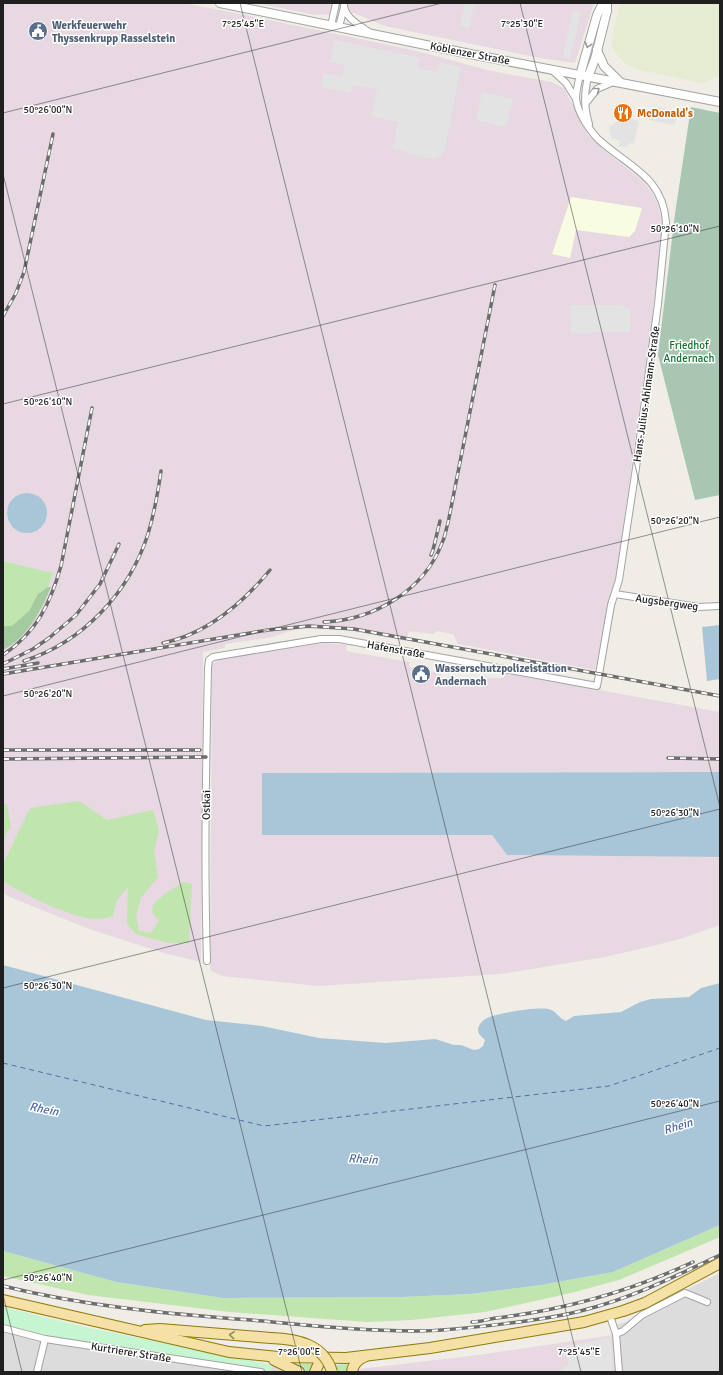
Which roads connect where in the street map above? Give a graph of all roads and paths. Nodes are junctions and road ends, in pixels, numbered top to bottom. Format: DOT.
graph roads {
  1 [pos="220,3"];
  2 [pos="336,3"];
  3 [pos="603,3"];
  4 [pos="608,3"];
  5 [pos="344,5"];
  6 [pos="335,26"];
  7 [pos="370,33"];
  8 [pos="597,50"];
  9 [pos="552,70"];
  10 [pos="580,75"];
  11 [pos="588,77"];
  12 [pos="619,82"];
  13 [pos="576,99"];
  14 [pos="720,102"];
  15 [pos="585,105"];
  16 [pos="590,130"];
  17 [pos="614,594"];
  18 [pos="720,606"];
  19 [pos="218,655"];
  20 [pos="597,686"];
  21 [pos="207,961"];
  22 [pos="720,1263"];
  23 [pos="3,1300"];
  24 [pos="707,1302"];
  25 [pos="610,1316"];
  26 [pos="3,1328"];
  27 [pos="136,1330"];
  28 [pos="616,1334"];
  29 [pos="45,1339"];
  30 [pos="263,1356"];
  31 [pos="368,1356"];
  32 [pos="325,1358"];
  33 [pos="37,1372"];
  34 [pos="261,1372"];
  35 [pos="299,1372"];
  36 [pos="315,1372"];
  37 [pos="332,1372"];
  38 [pos="352,1372"];
  39 [pos="619,1372"];
  1 -- 6 [label="street, Koblenzer Straße"];
  2 -- 6 [label="street"];
  3 -- 10 [label="street, one-way"];
  4 -- 8 [label="street"];
  5 -- 6 [label="street"];
  5 -- 7 [label="street"];
  6 -- 7 [label="street, Koblenzer Straße"];
  7 -- 9 [label="street, Koblenzer Straße"];
  8 -- 11 [label="street"];
  8 -- 12 [label="street"];
  9 -- 10 [label="street, Koblenzer Straße"];
  9 -- 13 [label="street, Hans-Julius-Ahlmann-Straße"];
  10 -- 11 [label="street, Koblenzer Straße"];
  10 -- 13 [label="street, Hans-Julius-Ahlmann-Straße"];
  11 -- 12 [label="street, Koblenzer Straße"];
  11 -- 15 [label="street"];
  12 -- 14 [label="street, Koblenzer Straße"];
  15 -- 12 [label="street, one-way"];
  13 -- 16 [label="street, Hans-Julius-Ahlmann-Straße"];
  15 -- 16 [label="street"];
  16 -- 17 [label="street, Hans-Julius-Ahlmann-Straße"];
  17 -- 18 [label="street, Augsbergweg"];
  17 -- 20 [label="street, Hans-Julius-Ahlmann-Straße"];
  19 -- 20 [label="street, Hafenstraße"];
  19 -- 21 [label="street, Ostkai"];
  22 -- 25 [label="main road"];
  23 -- 27 [label="main road"];
  24 -- 28 [label="street"];
  25 -- 28 [label="street"];
  25 -- 31 [label="main road"];
  26 -- 29 [label="street, Kurtrierer Straße"];
  27 -- 30 [label="main road"];
  37 -- 27 [label="main road, one-way, bridge"];
  28 -- 39 [label="street"];
  29 -- 33 [label="street"];
  29 -- 34 [label="street, Kurtrierer Straße"];
  30 -- 32 [label="main road"];
  30 -- 35 [label="main road"];
  31 -- 32 [label="main road"];
  31 -- 38 [label="main road"];
  32 -- 36 [label="main road"];
}
